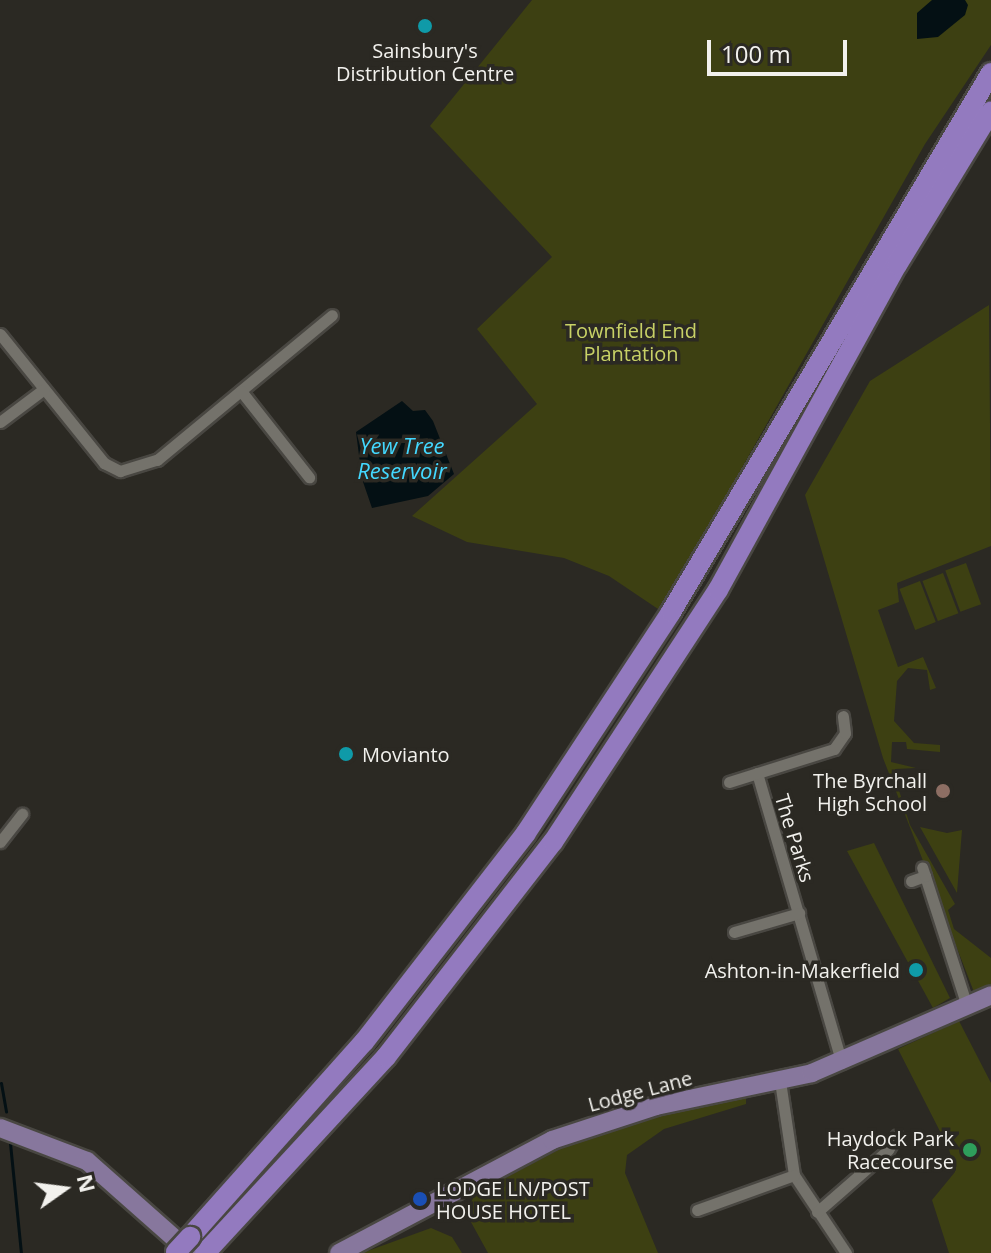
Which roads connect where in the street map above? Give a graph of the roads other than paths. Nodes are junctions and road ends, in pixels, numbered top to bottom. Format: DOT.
graph roads {
  1 [pos="991,73"];
  2 [pos="991,111"];
  3 [pos="332,315"];
  4 [pos="0,334"];
  5 [pos="44,389"];
  6 [pos="241,391"];
  7 [pos="0,422"];
  8 [pos="309,477"];
  9 [pos="843,716"];
  10 [pos="757,773"];
  11 [pos="729,782"];
  12 [pos="22,814"];
  13 [pos="0,842"];
  14 [pos="911,881"];
  15 [pos="799,913"];
  16 [pos="734,932"];
  17 [pos="991,995"];
  18 [pos="967,1006"];
  19 [pos="842,1063"];
  20 [pos="780,1081"];
  21 [pos="0,1128"];
  22 [pos="897,1135"];
  23 [pos="794,1175"];
  24 [pos="697,1210"];
  25 [pos="817,1212"];
  26 [pos="183,1249"];
  27 [pos="205,1253"];
  28 [pos="339,1253"];
  29 [pos="846,1253"];
  1 -- 26 [label="highway"];
  2 -- 27 [label="highway"];
  3 -- 6 [label="street"];
  4 -- 5 [label="street"];
  5 -- 6 [label="street"];
  5 -- 7 [label="street"];
  6 -- 8 [label="street"];
  9 -- 10 [label="street, The Parks"];
  10 -- 11 [label="street, The Parks"];
  10 -- 15 [label="street, The Parks"];
  12 -- 13 [label="street"];
  14 -- 18 [label="street"];
  15 -- 16 [label="street, The Parks"];
  15 -- 19 [label="street, The Parks"];
  17 -- 18 [label="main road, Lodge Lane"];
  18 -- 19 [label="main road, Lodge Lane"];
  19 -- 20 [label="main road, Lodge Lane"];
  20 -- 23 [label="street"];
  20 -- 28 [label="main road, Lodge Lane"];
  21 -- 26 [label="main road"];
  22 -- 25 [label="street"];
  23 -- 24 [label="street"];
  23 -- 25 [label="street"];
  25 -- 29 [label="street"];
}
